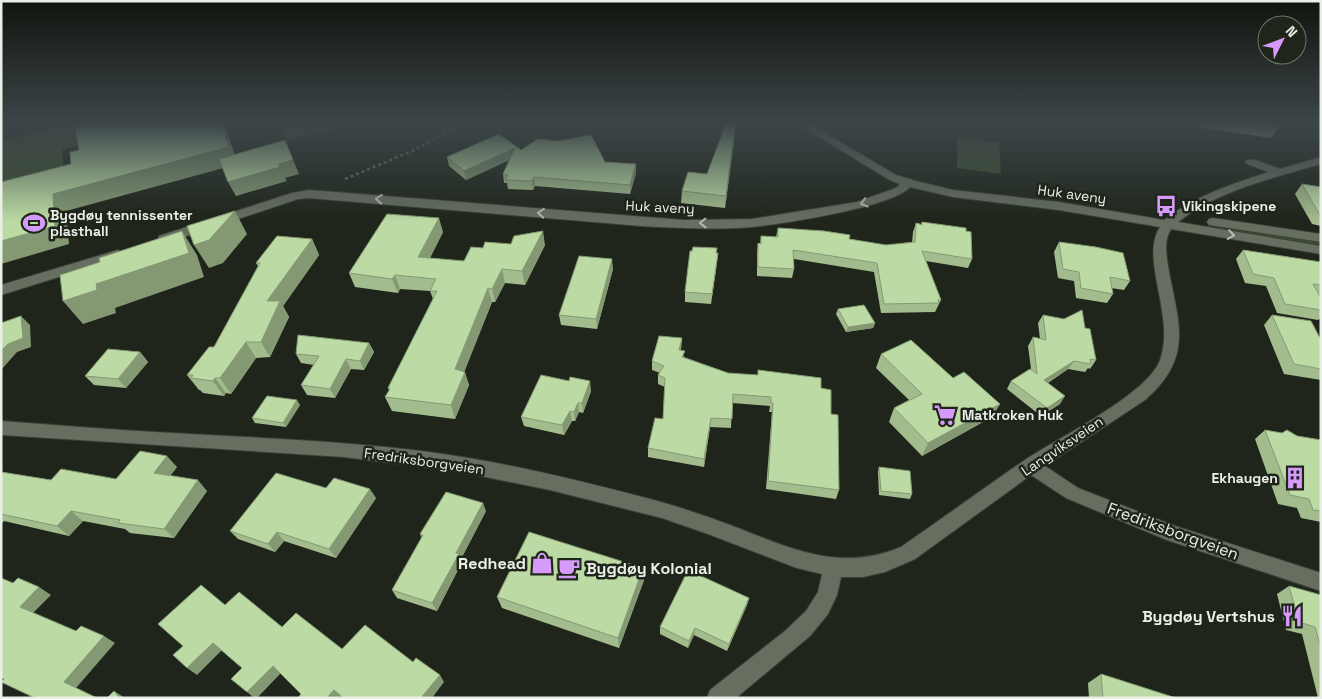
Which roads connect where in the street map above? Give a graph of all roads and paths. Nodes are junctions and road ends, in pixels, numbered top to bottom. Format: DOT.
graph roads {
  1 [pos="399,157"];
  2 [pos="858,157"];
  3 [pos="1321,160"];
  4 [pos="1251,162"];
  5 [pos="1282,173"];
  6 [pos="907,183"];
  7 [pos="309,194"];
  8 [pos="1170,220"];
  9 [pos="1321,238"];
  10 [pos="155,242"];
  11 [pos="1321,250"];
  12 [pos="127,251"];
  13 [pos="1,290"];
  14 [pos="1,428"];
  15 [pos="1032,466"];
  16 [pos="832,568"];
  17 [pos="1321,582"];
  18 [pos="718,698"];
  1 -- 7 [label="path"];
  2 -- 6 [label="street"];
  3 -- 5 [label="street"];
  4 -- 5 [label="street"];
  5 -- 8 [label="street"];
  6 -- 7 [label="street, Huk aveny, one-way"];
  6 -- 8 [label="street, Huk aveny"];
  7 -- 10 [label="street, Huk aveny"];
  8 -- 9 [label="street, Huk aveny"];
  8 -- 11 [label="street, Huk aveny, one-way"];
  8 -- 15 [label="street, Langviksveien"];
  12 -- 13 [label="street"];
  14 -- 16 [label="street, Fredriksborgveien"];
  15 -- 16 [label="street, Langviksveien"];
  15 -- 17 [label="street, Fredriksborgveien"];
  16 -- 18 [label="street"];
}
